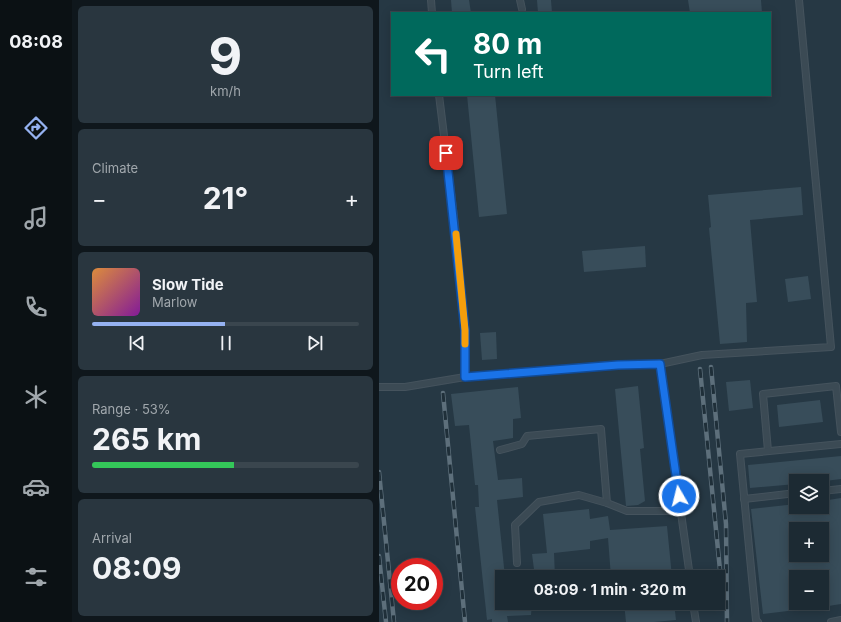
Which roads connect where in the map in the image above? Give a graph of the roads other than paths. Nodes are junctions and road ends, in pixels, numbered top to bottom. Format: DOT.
graph roads {
  1 [pos="431,0"];
  2 [pos="520,0"];
  3 [pos="799,0"];
  4 [pos="522,9"];
  5 [pos="432,12"];
  6 [pos="439,96"];
  7 [pos="660,364"];
  8 [pos="465,377"];
  9 [pos="379,387"];
  10 [pos="841,432"];
  11 [pos="841,444"];
  12 [pos="500,450"];
  13 [pos="768,451"];
  14 [pos="841,489"];
  15 [pos="829,490"];
  16 [pos="789,494"];
  17 [pos="744,499"];
  18 [pos="607,503"];
  19 [pos="681,511"];
  20 [pos="517,563"];
  21 [pos="689,570"];
  22 [pos="694,610"];
  23 [pos="841,620"];
  24 [pos="695,622"];
  25 [pos="758,622"];
  26 [pos="831,622"];
  1 -- 5 [label="lane"];
  2 -- 4 [label="lane"];
  3 -- 7 [label="lane"];
  6 -- 8 [label="lane"];
  7 -- 8 [label="lane"];
  7 -- 19 [label="lane"];
  8 -- 9 [label="lane"];
  10 -- 13 [label="lane"];
  11 -- 13 [label="lane"];
  12 -- 18 [label="lane"];
  13 -- 17 [label="lane"];
  14 -- 15 [label="lane"];
  16 -- 17 [label="lane"];
  17 -- 25 [label="lane"];
  18 -- 19 [label="lane"];
  18 -- 20 [label="lane"];
  19 -- 21 [label="lane"];
  22 -- 24 [label="lane"];
  23 -- 26 [label="lane"];
}
